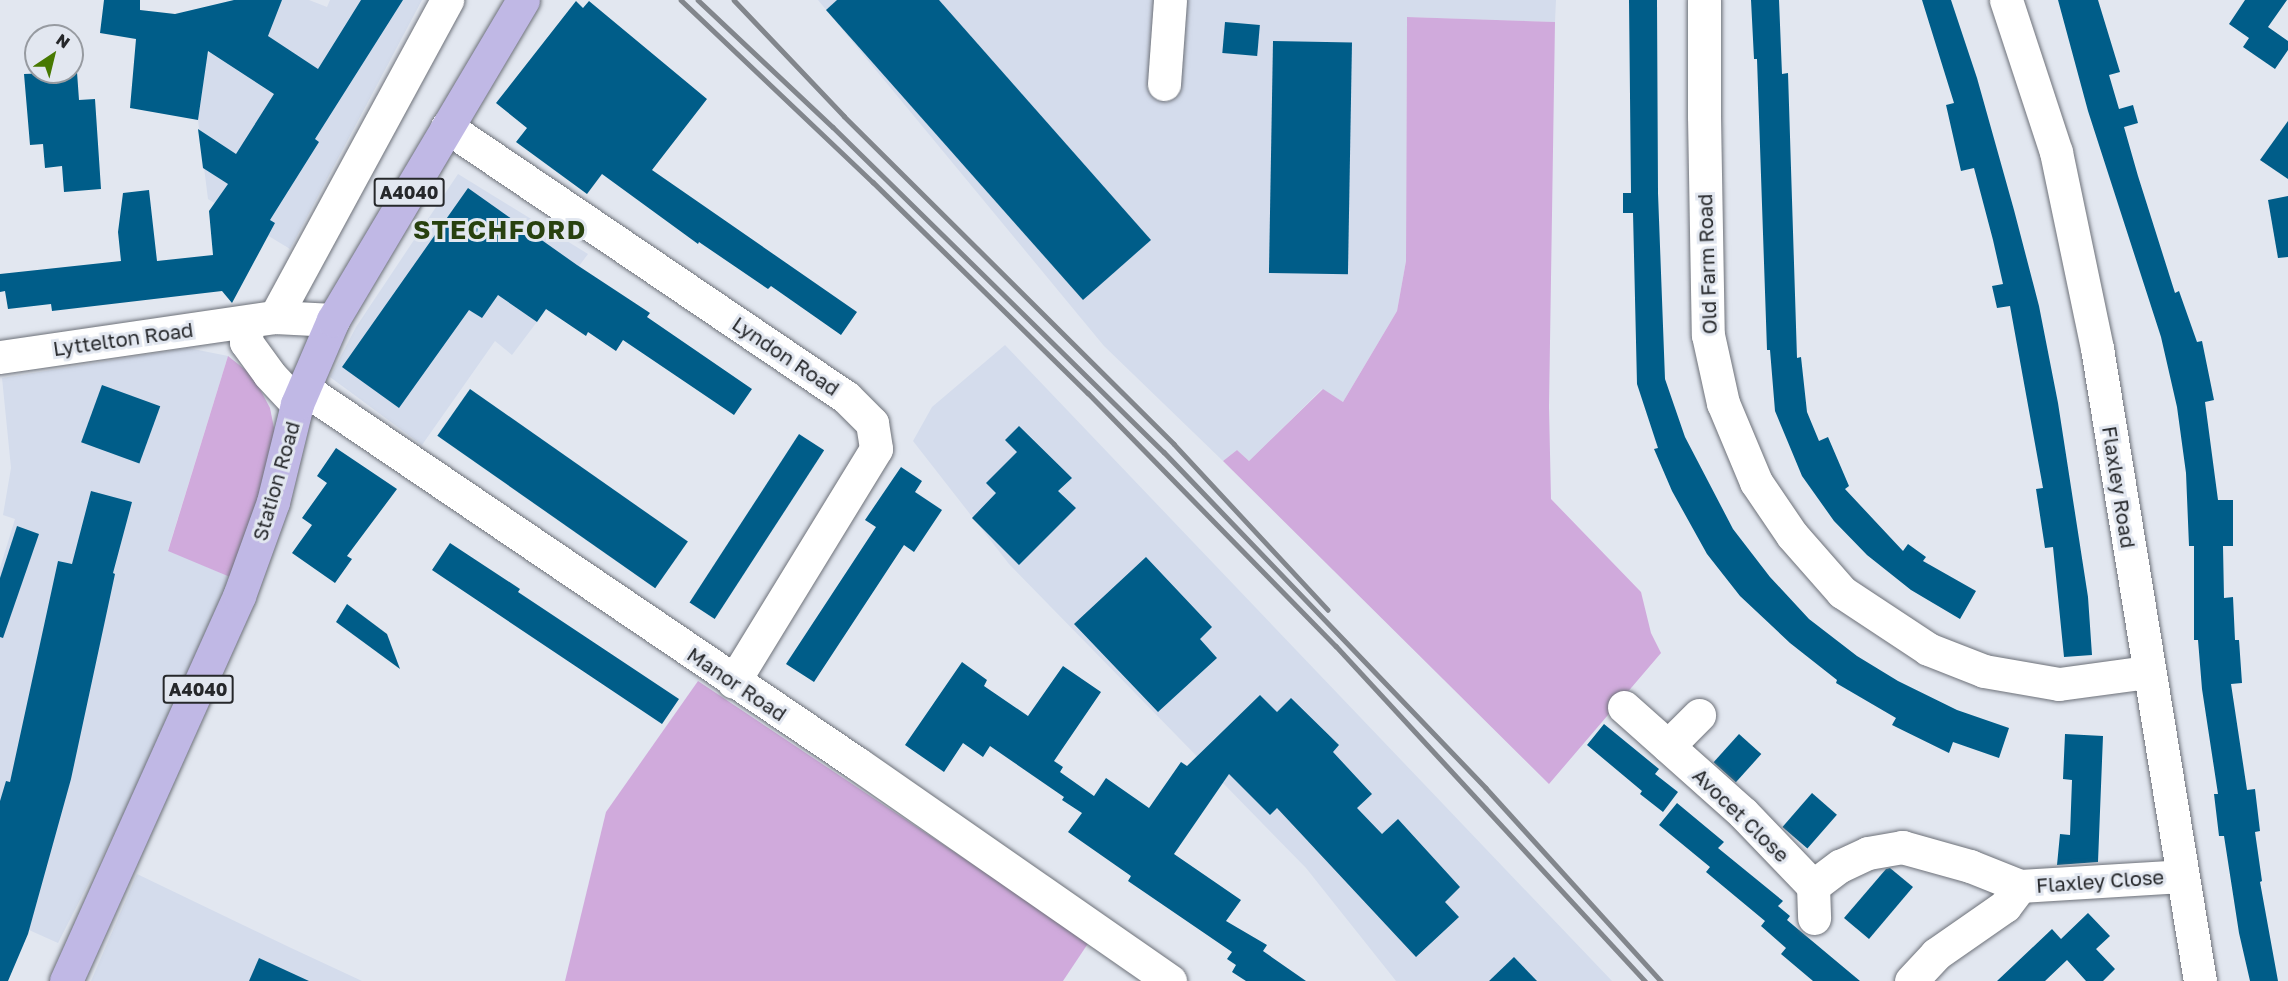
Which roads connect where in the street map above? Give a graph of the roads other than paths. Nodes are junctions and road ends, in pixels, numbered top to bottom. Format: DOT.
graph roads {
  1 [pos="447,0"];
  2 [pos="523,0"];
  3 [pos="1170,0"];
  4 [pos="1704,0"];
  5 [pos="2006,0"];
  6 [pos="1164,84"];
  7 [pos="447,128"];
  8 [pos="261,319"];
  9 [pos="333,320"];
  10 [pos="0,357"];
  11 [pos="300,396"];
  12 [pos="2148,672"];
  13 [pos="733,682"];
  14 [pos="1624,708"];
  15 [pos="1699,715"];
  16 [pos="1668,746"];
  17 [pos="2182,876"];
  18 [pos="2020,886"];
  19 [pos="66,981"];
  20 [pos="1170,981"];
  21 [pos="1911,981"];
  22 [pos="2200,981"];
  1 -- 8 [label="street"];
  2 -- 7 [label="main road, Station Road / A4040"];
  3 -- 6 [label="street"];
  4 -- 12 [label="street, Old Farm Road"];
  5 -- 12 [label="street, Flaxley Road"];
  7 -- 9 [label="main road, Station Road / A4040"];
  7 -- 13 [label="street, Lyndon Road"];
  8 -- 9 [label="street, Lyttelton Road"];
  8 -- 10 [label="street, Lyttelton Road"];
  8 -- 11 [label="street"];
  9 -- 11 [label="main road, Station Road / A4040"];
  11 -- 13 [label="street, Manor Road"];
  11 -- 19 [label="main road, Station Road / A4040"];
  12 -- 17 [label="street, Flaxley Road"];
  13 -- 20 [label="street, Manor Road"];
  14 -- 16 [label="street, Avocet Close"];
  15 -- 16 [label="street"];
  16 -- 18 [label="street, Avocet Close"];
  17 -- 18 [label="street, Flaxley Close"];
  17 -- 22 [label="street, Flaxley Road"];
  18 -- 21 [label="street, Flaxley Close"];
}
